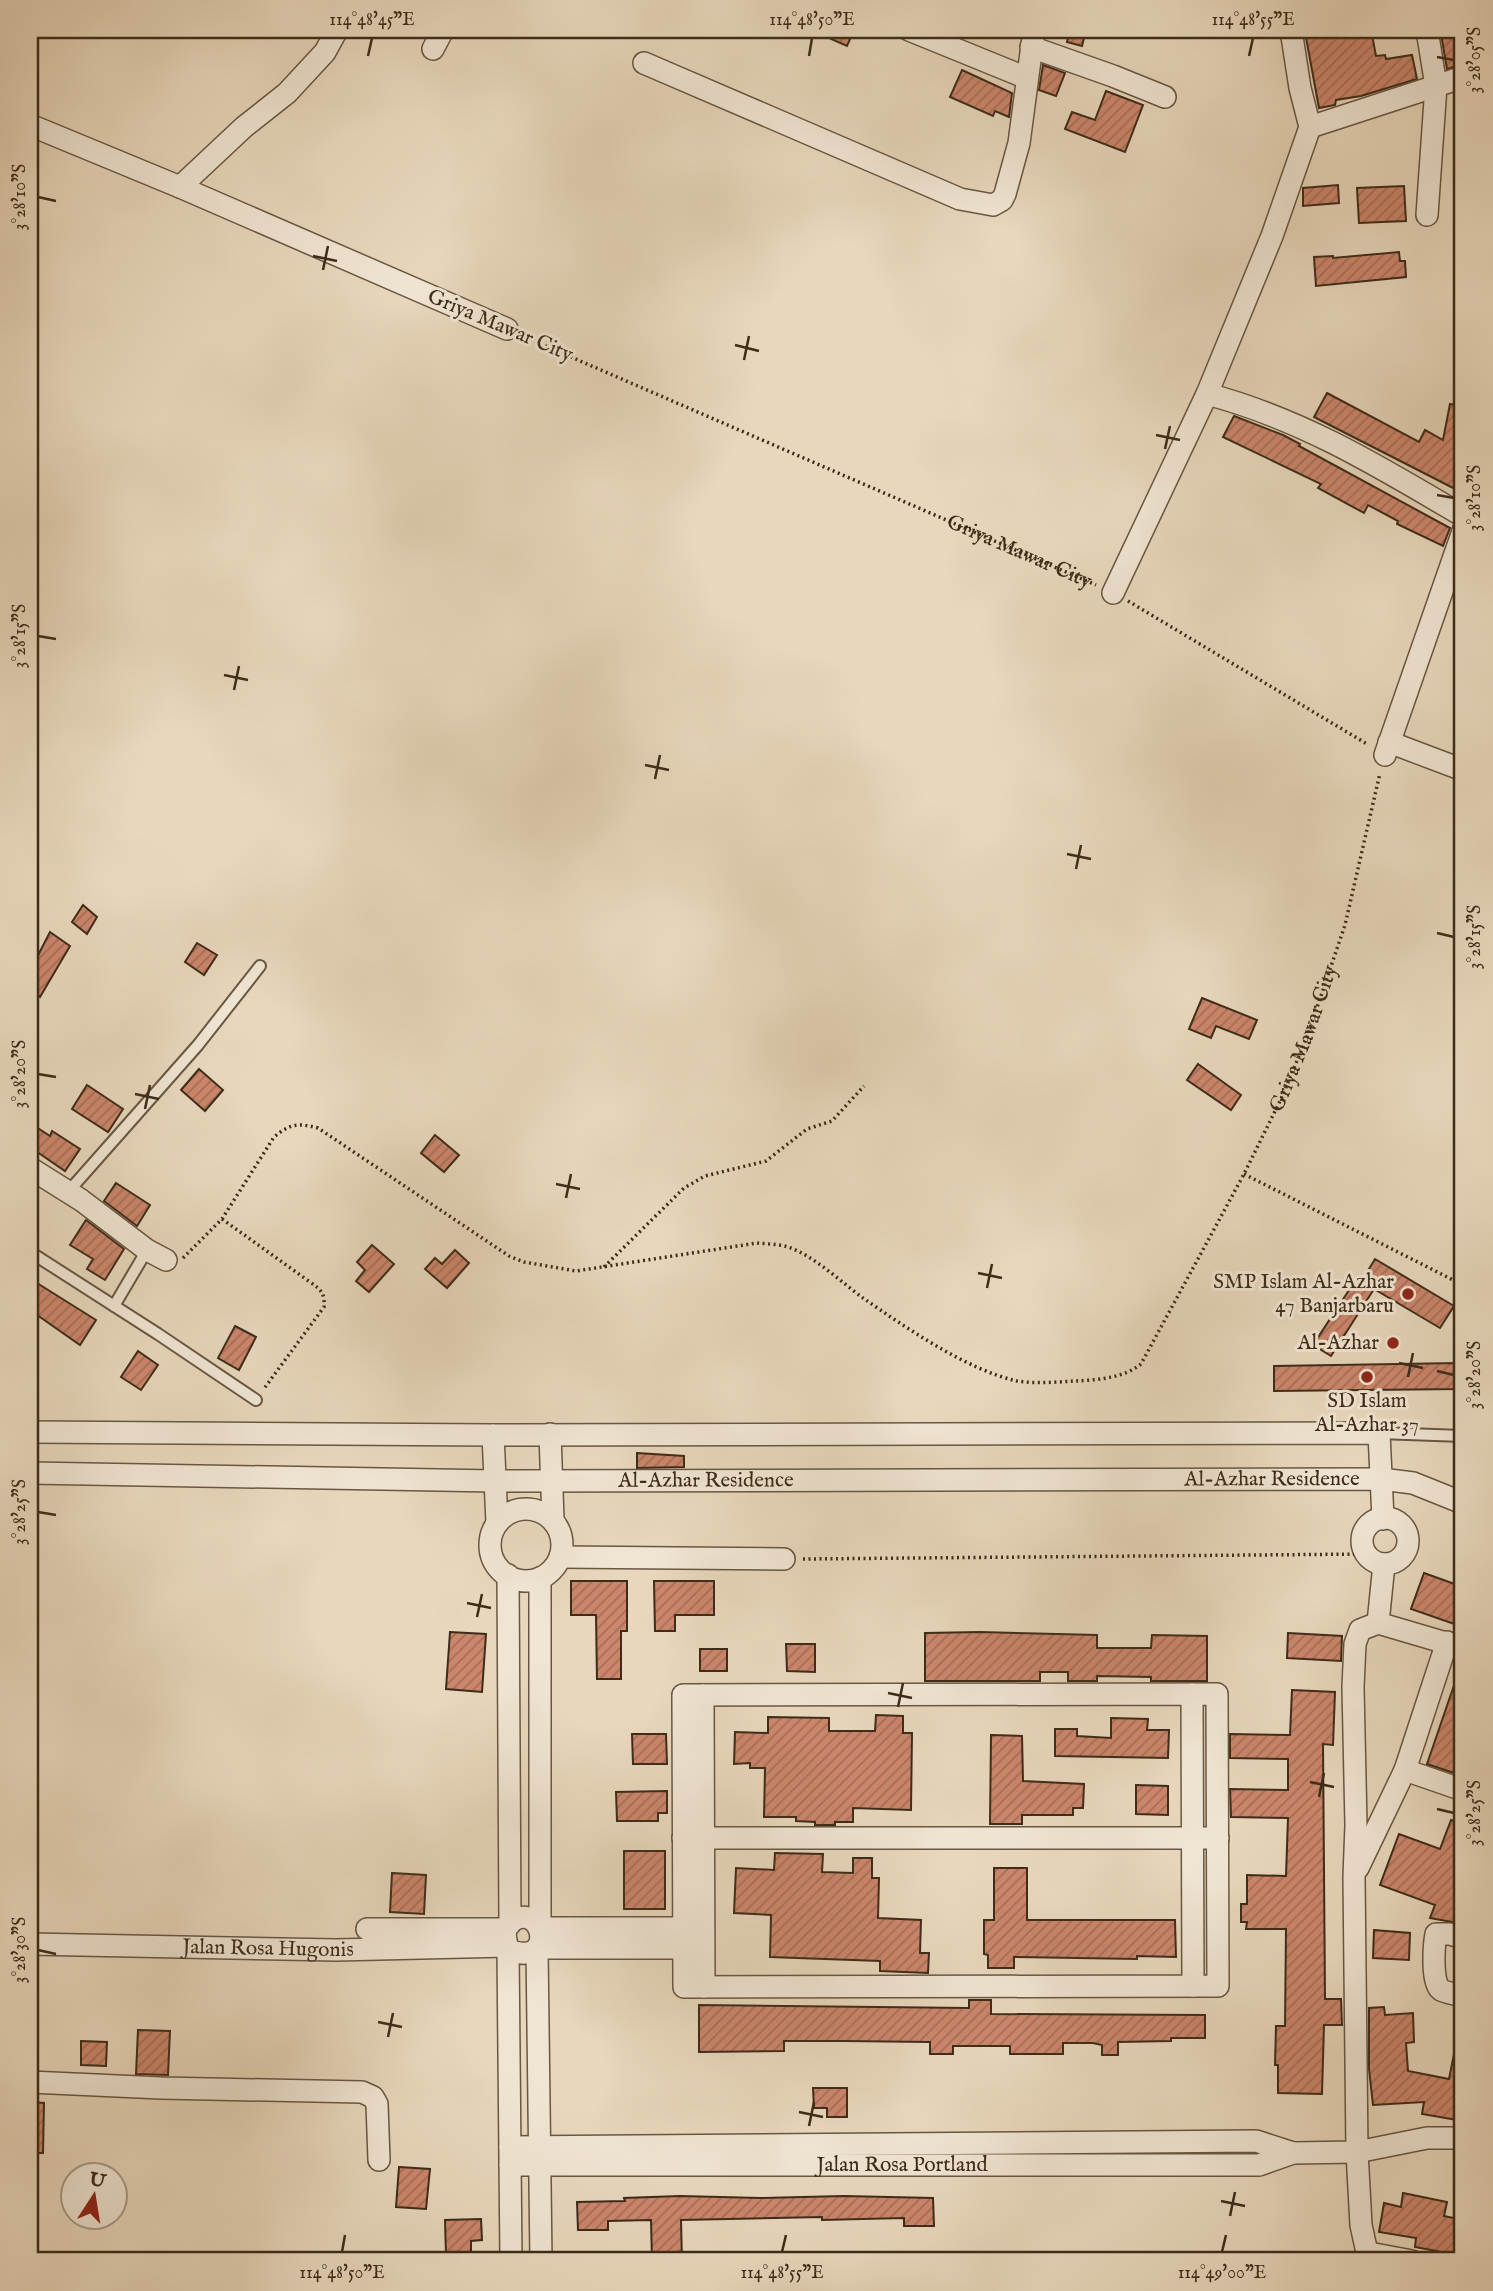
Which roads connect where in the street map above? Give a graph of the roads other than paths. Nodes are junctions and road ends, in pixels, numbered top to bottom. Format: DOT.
graph roads {
  1 [pos="337,30"];
  2 [pos="443,30"];
  3 [pos="909,30"];
  4 [pos="1291,30"];
  5 [pos="1427,30"];
  6 [pos="1033,38"];
  7 [pos="433,49"];
  8 [pos="644,63"];
  9 [pos="1463,77"];
  10 [pos="1027,78"];
  11 [pos="1436,86"];
  12 [pos="1165,97"];
  13 [pos="30,125"];
  14 [pos="1310,127"];
  15 [pos="180,187"];
  16 [pos="1427,215"];
  17 [pos="507,329"];
  18 [pos="1207,394"];
  19 [pos="1463,516"];
  20 [pos="1463,531"];
  21 [pos="1113,593"];
  22 [pos="1463,770"];
  23 [pos="260,966"];
  24 [pos="30,1168"];
  25 [pos="68,1192"];
  26 [pos="147,1250"];
  27 [pos="30,1252"];
  28 [pos="166,1260"];
  29 [pos="114,1306"];
  30 [pos="256,1400"];
  31 [pos="30,1432"];
  32 [pos="1379,1433"];
  33 [pos="493,1434"];
  34 [pos="550,1434"];
  35 [pos="1463,1436"];
  36 [pos="30,1473"];
  37 [pos="552,1479"];
  38 [pos="1381,1479"];
  39 [pos="495,1481"];
  40 [pos="1463,1503"];
  41 [pos="1383,1518"];
  42 [pos="553,1521"];
  43 [pos="496,1523"];
  44 [pos="560,1557"];
  45 [pos="784,1559"];
  46 [pos="1375,1559"];
  47 [pos="508,1575"];
  48 [pos="540,1578"];
  49 [pos="1378,1623"];
  50 [pos="508,1636"];
  51 [pos="540,1637"];
  52 [pos="1455,1645"];
  53 [pos="1192,1694"];
  54 [pos="1405,1770"];
  55 [pos="1463,1790"];
  56 [pos="693,1838"];
  57 [pos="1192,1838"];
  58 [pos="1218,1838"];
  59 [pos="1354,1877"];
  60 [pos="367,1930"];
  61 [pos="508,1937"];
  62 [pos="539,1938"];
  63 [pos="694,1938"];
  64 [pos="1463,1938"];
  65 [pos="30,1944"];
  66 [pos="1193,1986"];
  67 [pos="1463,1996"];
  68 [pos="30,2082"];
  69 [pos="1463,2138"];
  70 [pos="1357,2152"];
  71 [pos="510,2156"];
  72 [pos="540,2156"];
  73 [pos="379,2160"];
  74 [pos="1374,2257"];
  75 [pos="511,2261"];
  76 [pos="541,2261"];
  77 [pos="1412,2261"];
  1 -- 15 [label="street"];
  2 -- 7 [label="street"];
  3 -- 10 [label="street"];
  4 -- 14 [label="street"];
  5 -- 11 [label="street"];
  6 -- 10 [label="street"];
  6 -- 12 [label="street"];
  8 -- 10 [label="street"];
  9 -- 11 [label="street"];
  11 -- 14 [label="street"];
  11 -- 16 [label="street"];
  13 -- 15 [label="street, Griya Mawar City"];
  14 -- 18 [label="street"];
  15 -- 17 [label="street, Griya Mawar City"];
  18 -- 19 [label="street"];
  18 -- 21 [label="street"];
  20 -- 22 [label="street"];
  23 -- 25 [label="lane"];
  24 -- 25 [label="street"];
  25 -- 26 [label="street"];
  26 -- 28 [label="street"];
  26 -- 29 [label="lane"];
  27 -- 29 [label="lane"];
  29 -- 30 [label="lane"];
  31 -- 33 [label="street"];
  32 -- 34 [label="street"];
  32 -- 35 [label="lane"];
  32 -- 38 [label="street"];
  33 -- 34 [label="street"];
  33 -- 39 [label="street"];
  34 -- 37 [label="street"];
  36 -- 39 [label="street, Al-Azhar Residence"];
  37 -- 38 [label="street, Al-Azhar Residence"];
  37 -- 39 [label="street, Al-Azhar Residence"];
  37 -- 42 [label="street"];
  38 -- 40 [label="street, Al-Azhar Residence"];
  38 -- 41 [label="street"];
  39 -- 43 [label="street"];
  41 -- 46 [label="street"];
  41 -- 46 [label="street"];
  42 -- 43 [label="street"];
  42 -- 44 [label="street"];
  43 -- 47 [label="street"];
  44 -- 45 [label="street"];
  44 -- 48 [label="street"];
  46 -- 49 [label="street"];
  47 -- 48 [label="street"];
  47 -- 50 [label="street"];
  48 -- 51 [label="street"];
  49 -- 52 [label="street"];
  49 -- 59 [label="street"];
  50 -- 51 [label="street"];
  50 -- 61 [label="street"];
  51 -- 62 [label="street"];
  52 -- 54 [label="street"];
  53 -- 56 [label="street"];
  53 -- 57 [label="street"];
  53 -- 58 [label="street"];
  54 -- 55 [label="street"];
  54 -- 59 [label="street"];
  56 -- 57 [label="street"];
  56 -- 63 [label="street"];
  57 -- 58 [label="street"];
  57 -- 66 [label="street"];
  58 -- 66 [label="street"];
  59 -- 70 [label="street"];
  60 -- 61 [label="street, Jalan Rosa Hugonis"];
  61 -- 62 [label="street"];
  61 -- 62 [label="street"];
  61 -- 65 [label="street, Jalan Rosa Hugonis"];
  61 -- 71 [label="street"];
  62 -- 63 [label="street"];
  62 -- 72 [label="street"];
  63 -- 66 [label="street"];
  64 -- 67 [label="street"];
  68 -- 73 [label="street"];
  69 -- 70 [label="street, Jalan Rosa Portland"];
  70 -- 72 [label="street, Jalan Rosa Portland"];
  70 -- 74 [label="street"];
  71 -- 72 [label="street, Jalan Rosa Portland"];
  71 -- 75 [label="street"];
  72 -- 76 [label="street"];
  74 -- 77 [label="street"];
}
